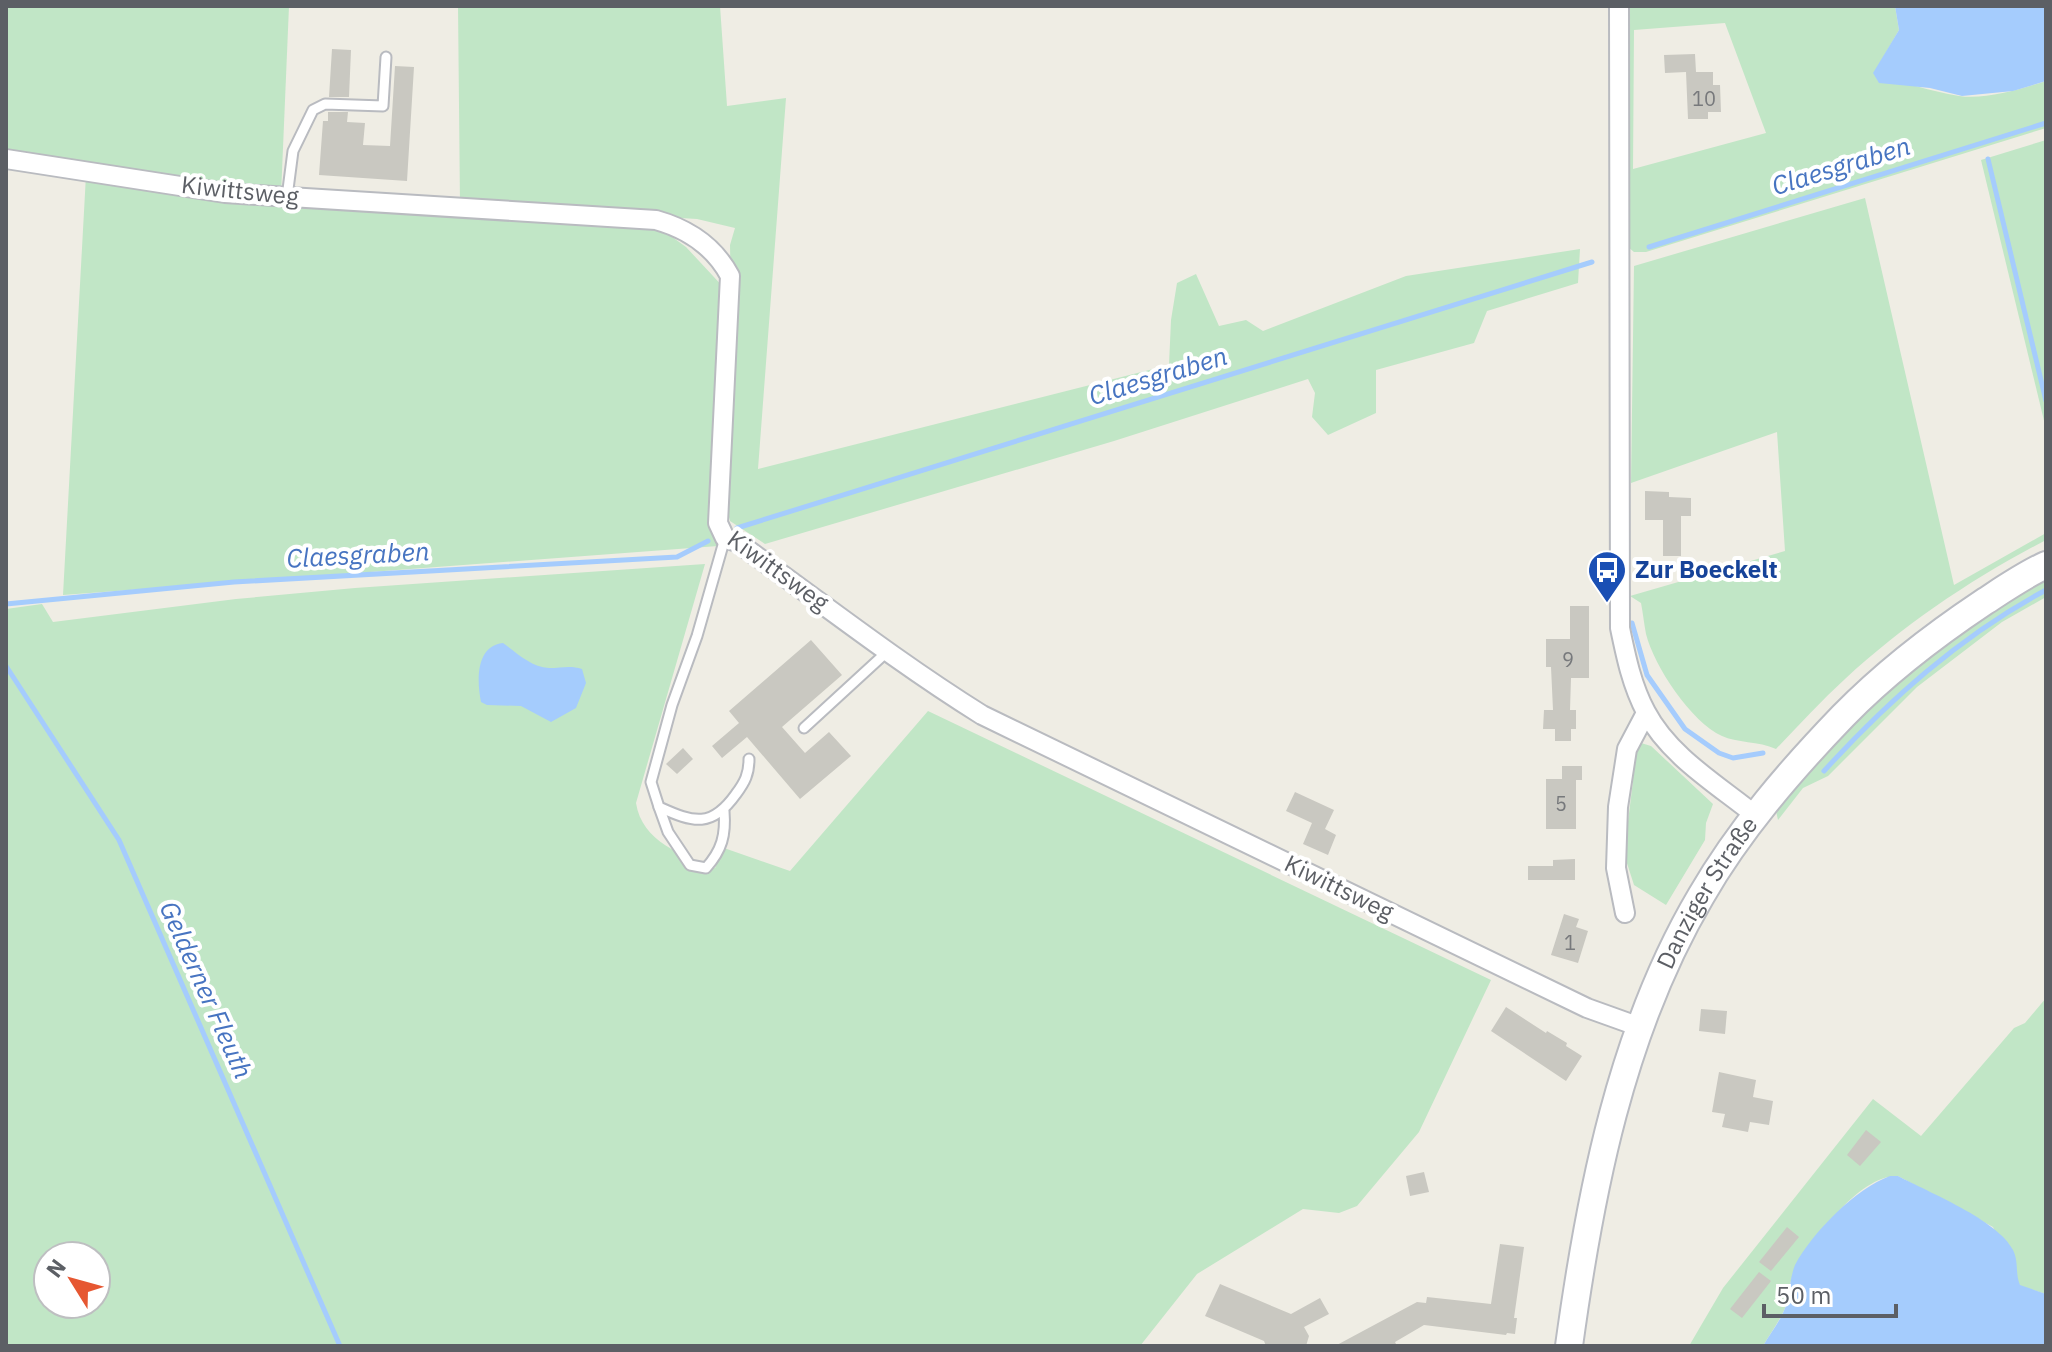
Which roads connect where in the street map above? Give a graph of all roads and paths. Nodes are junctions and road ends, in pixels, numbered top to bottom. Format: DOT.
graph roads {
  1 [pos="1619,6"];
  2 [pos="386,57"];
  3 [pos="6,159"];
  4 [pos="287,197"];
  5 [pos="725,538"];
  6 [pos="2046,565"];
  7 [pos="889,650"];
  8 [pos="1646,713"];
  9 [pos="804,728"];
  10 [pos="749,759"];
  11 [pos="659,807"];
  12 [pos="724,811"];
  13 [pos="1755,815"];
  14 [pos="1625,913"];
  15 [pos="1640,1027"];
  16 [pos="1569,1346"];
  1 -- 8 [label="street"];
  2 -- 4 [label="lane"];
  3 -- 4 [label="street, Kiwittsweg"];
  4 -- 5 [label="street, Kiwittsweg"];
  5 -- 7 [label="street, Kiwittsweg"];
  5 -- 11 [label="lane"];
  6 -- 13 [label="street, Danziger Straße"];
  7 -- 9 [label="lane"];
  7 -- 15 [label="street, Kiwittsweg"];
  8 -- 13 [label="street"];
  8 -- 14 [label="street"];
  10 -- 12 [label="lane"];
  11 -- 12 [label="lane"];
  11 -- 12 [label="lane"];
  13 -- 15 [label="street, Danziger Straße"];
  15 -- 16 [label="street, Danziger Straße"];
}
